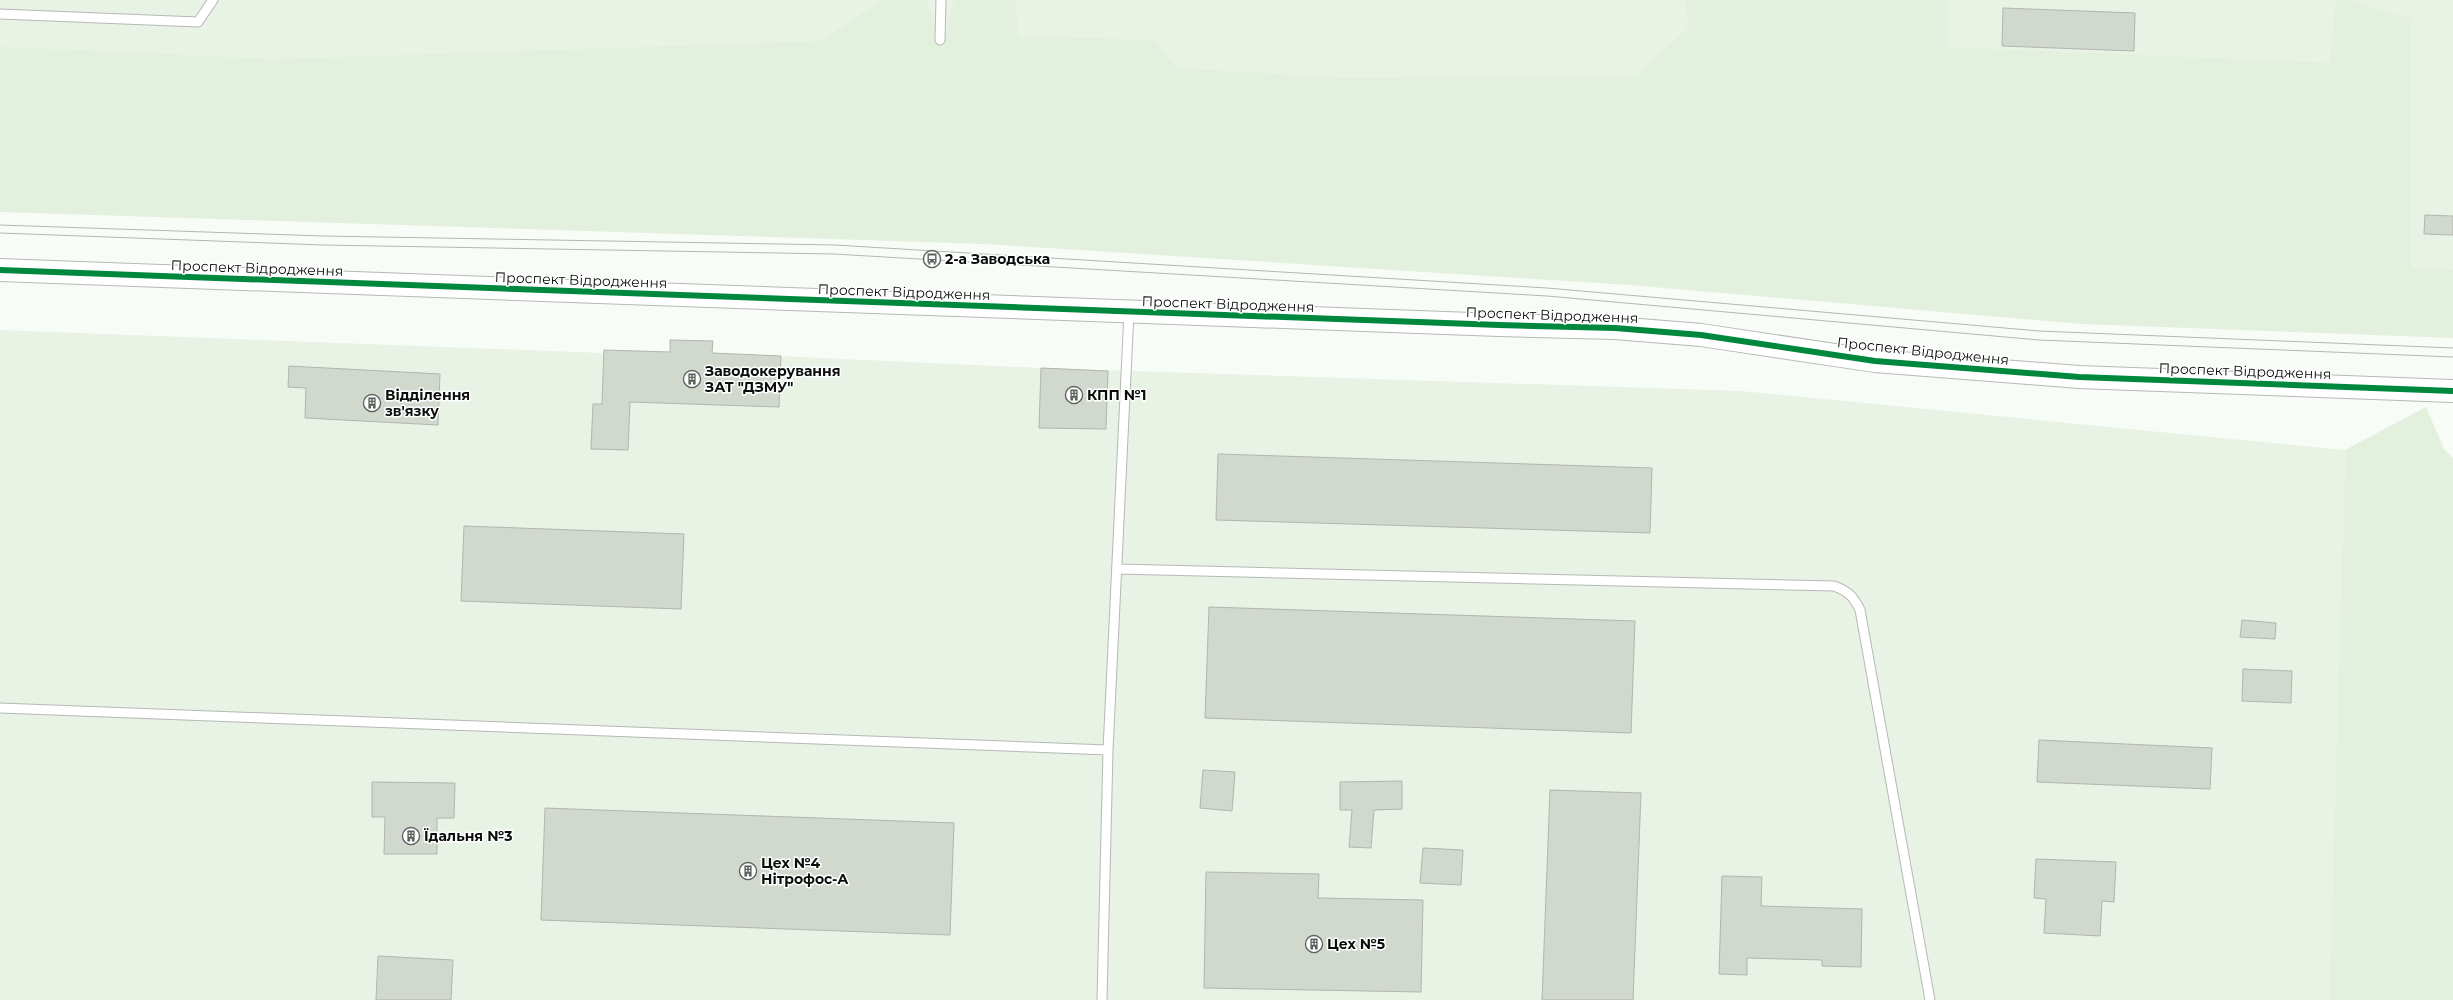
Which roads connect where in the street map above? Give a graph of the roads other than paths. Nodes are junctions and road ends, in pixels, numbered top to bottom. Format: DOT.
graph roads {
  1 [pos="214,0"];
  2 [pos="941,0"];
  3 [pos="0,14"];
  4 [pos="940,40"];
  5 [pos="0,270"];
  6 [pos="1129,312"];
  7 [pos="2453,391"];
  8 [pos="1117,569"];
  9 [pos="0,708"];
  10 [pos="1108,750"];
  11 [pos="1102,1000"];
  12 [pos="1930,1000"];
  1 -- 3 [label="lane"];
  2 -- 4 [label="lane"];
  5 -- 6 [label="street, Проспект Відродження"];
  6 -- 7 [label="street, Проспект Відродження"];
  6 -- 8 [label="lane"];
  8 -- 10 [label="lane"];
  8 -- 12 [label="lane"];
  9 -- 10 [label="lane"];
  10 -- 11 [label="lane"];
}
